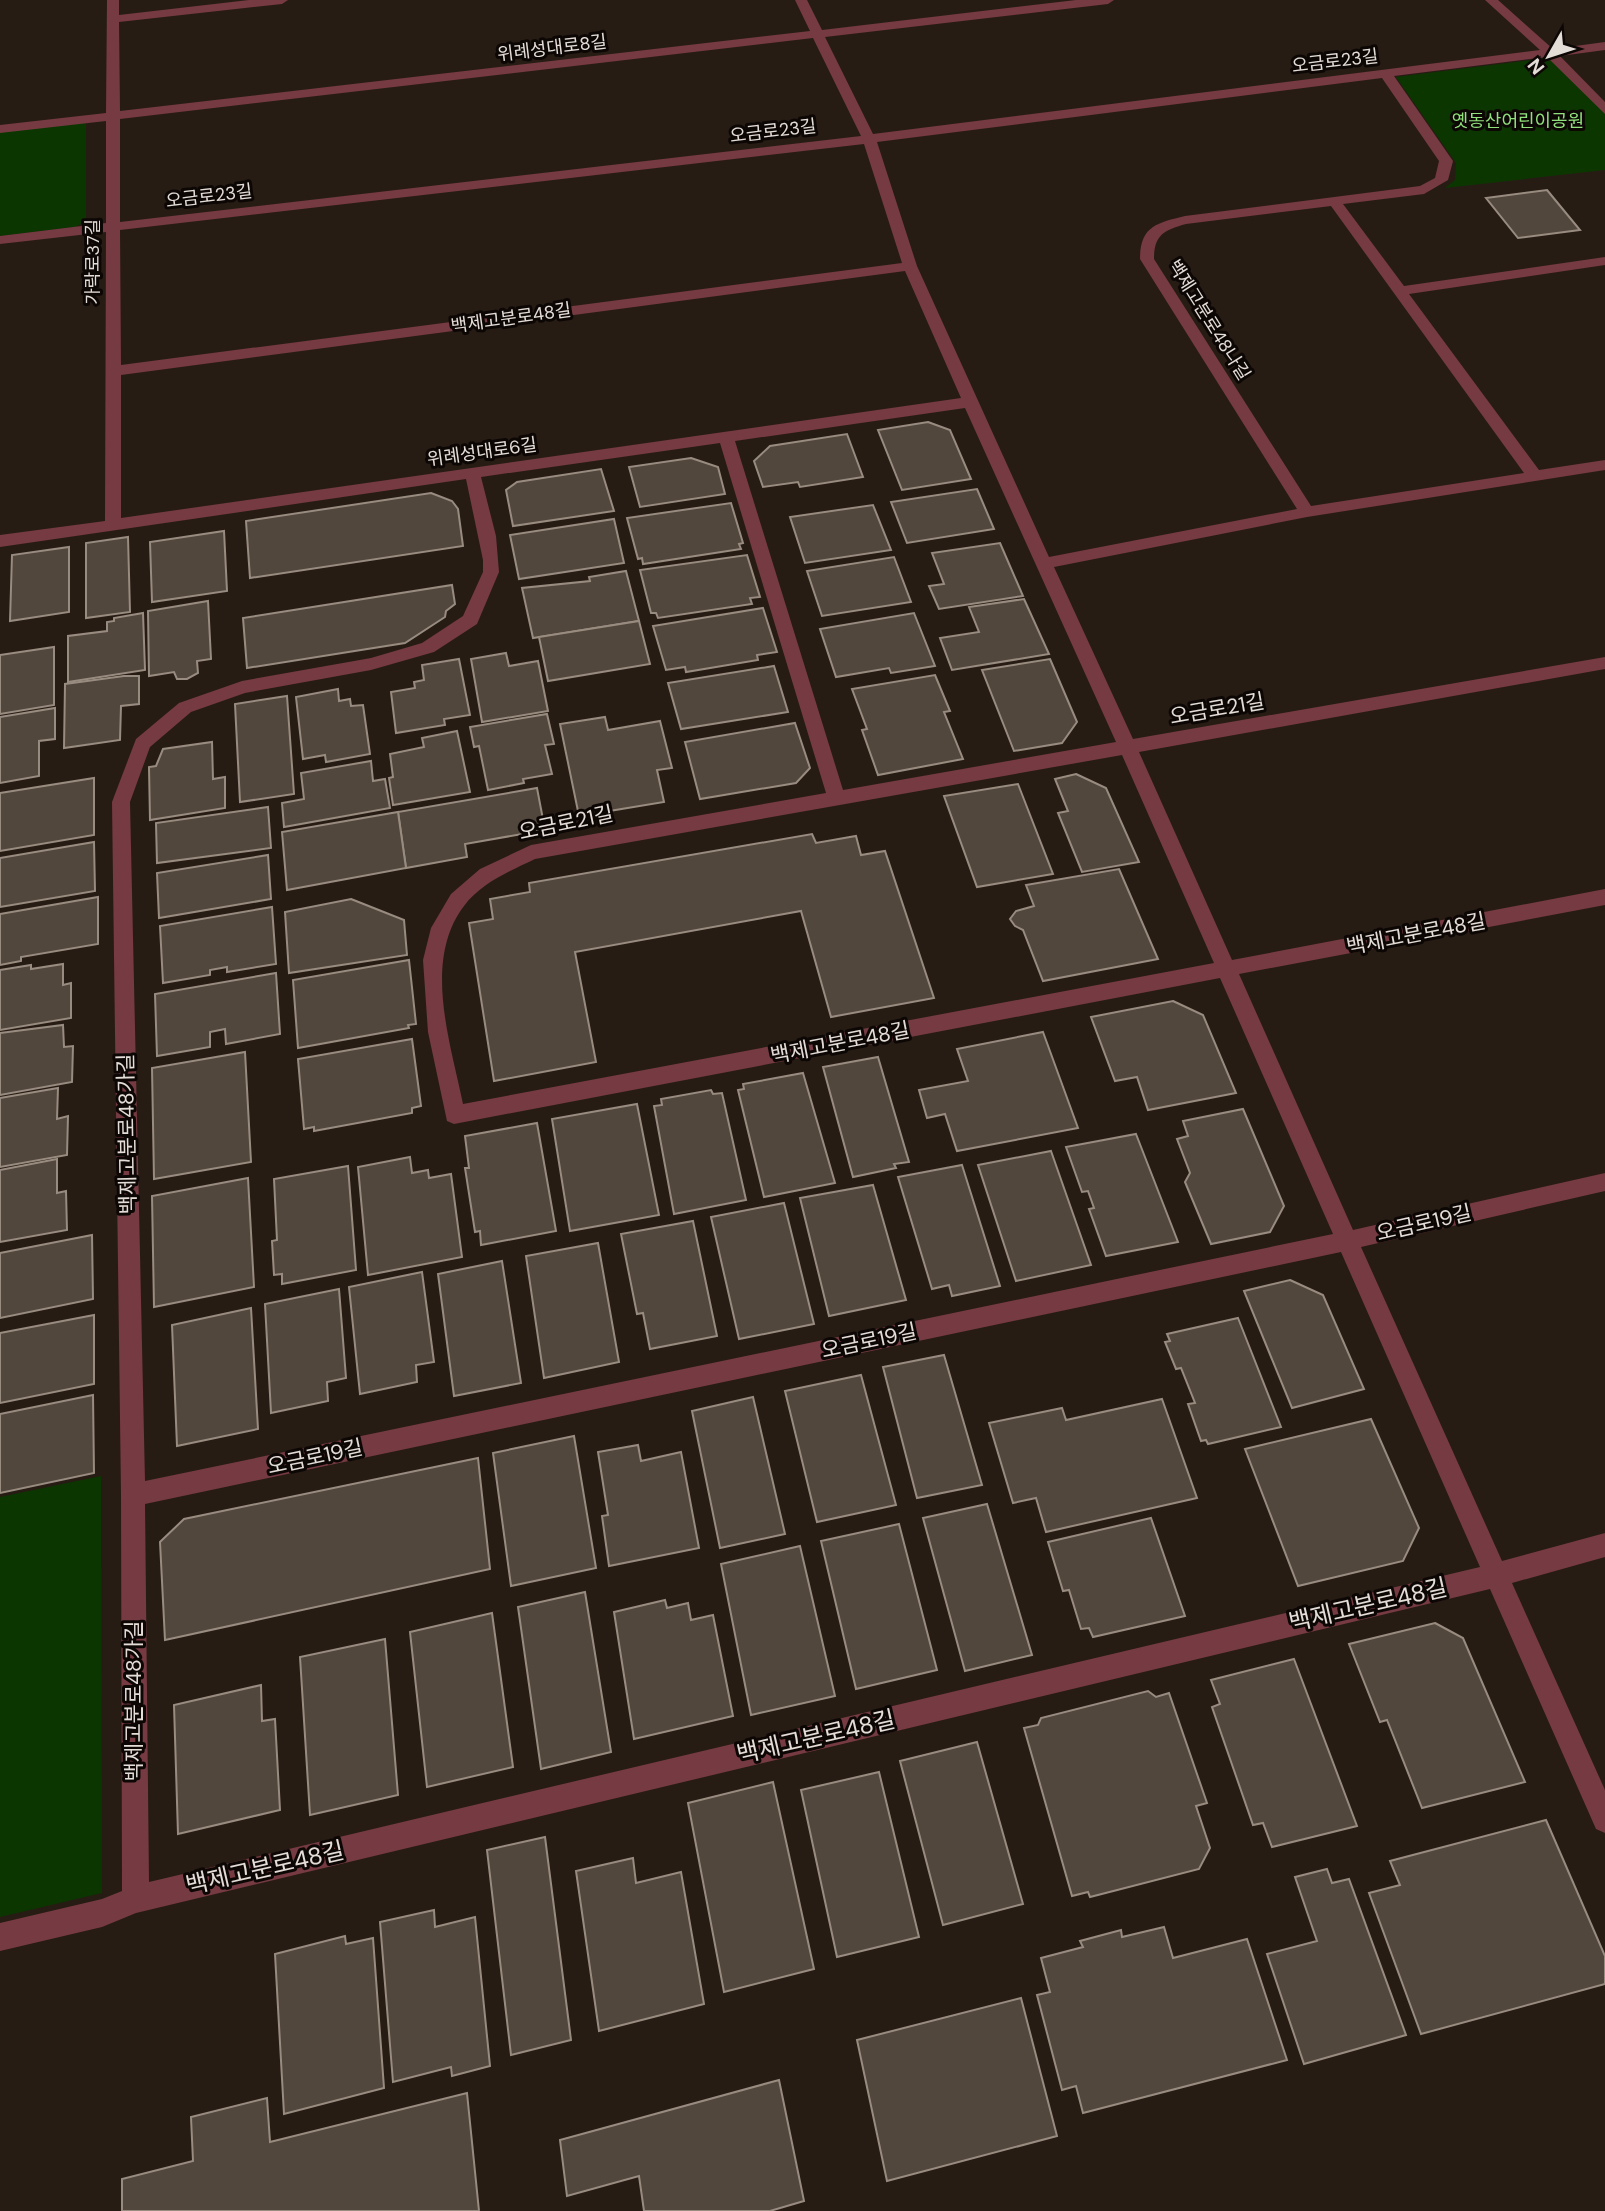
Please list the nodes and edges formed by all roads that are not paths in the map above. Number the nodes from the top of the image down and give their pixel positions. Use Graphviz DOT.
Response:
graph roads {
  1 [pos="113,0"];
  2 [pos="282,0"];
  3 [pos="801,0"];
  4 [pos="1108,0"];
  5 [pos="1491,0"];
  6 [pos="113,19"];
  7 [pos="818,34"];
  8 [pos="1605,46"];
  9 [pos="1549,52"];
  10 [pos="1386,74"];
  11 [pos="1605,110"];
  12 [pos="113,117"];
  13 [pos="0,129"];
  14 [pos="869,139"];
  15 [pos="1334,201"];
  16 [pos="113,226"];
  17 [pos="0,240"];
  18 [pos="1605,261"];
  19 [pos="910,266"];
  20 [pos="1399,291"];
  21 [pos="113,371"];
  22 [pos="970,402"];
  23 [pos="726,438"];
  24 [pos="1605,465"];
  25 [pos="472,473"];
  26 [pos="1535,476"];
  27 [pos="1307,512"];
  28 [pos="113,524"];
  29 [pos="0,541"];
  30 [pos="1043,564"];
  31 [pos="1605,663"];
  32 [pos="1128,748"];
  33 [pos="836,797"];
  34 [pos="1605,897"];
  35 [pos="1226,971"];
  36 [pos="454,1115"];
  37 [pos="1605,1182"];
  38 [pos="1346,1241"];
  39 [pos="133,1495"];
  40 [pos="1605,1545"];
  41 [pos="1497,1575"];
  42 [pos="1605,1820"];
  43 [pos="136,1899"];
  44 [pos="0,1937"];
  1 -- 6 [label="street, 가락로37길"];
  2 -- 6 [label="street"];
  3 -- 7 [label="street"];
  4 -- 7 [label="street, 위례성대로8길"];
  5 -- 9 [label="street"];
  6 -- 12 [label="street, 가락로37길"];
  7 -- 12 [label="street, 위례성대로8길"];
  7 -- 14 [label="street"];
  8 -- 9 [label="street, 오금로23길"];
  9 -- 10 [label="street, 오금로23길"];
  9 -- 11 [label="street"];
  10 -- 14 [label="street, 오금로23길"];
  10 -- 15 [label="street, 백제고분로48나길"];
  12 -- 13 [label="street, 위례성대로8길"];
  12 -- 16 [label="street, 가락로37길"];
  14 -- 16 [label="street, 오금로23길"];
  14 -- 19 [label="street"];
  15 -- 20 [label="street"];
  15 -- 27 [label="street, 백제고분로48나길"];
  16 -- 17 [label="street, 오금로23길"];
  16 -- 21 [label="street, 가락로37길"];
  18 -- 20 [label="street"];
  19 -- 21 [label="street, 백제고분로48길"];
  19 -- 22 [label="street"];
  20 -- 26 [label="street"];
  21 -- 28 [label="street, 가락로37길"];
  22 -- 23 [label="street, 위례성대로6길"];
  22 -- 30 [label="street"];
  23 -- 25 [label="street, 위례성대로6길"];
  23 -- 33 [label="street"];
  24 -- 26 [label="street"];
  25 -- 28 [label="street, 위례성대로6길"];
  25 -- 39 [label="street, 백제고분로48가길"];
  26 -- 27 [label="street"];
  27 -- 30 [label="street"];
  28 -- 29 [label="street, 위례성대로6길"];
  30 -- 32 [label="street"];
  31 -- 32 [label="street, 오금로21길"];
  32 -- 33 [label="street, 오금로21길"];
  32 -- 35 [label="street"];
  33 -- 36 [label="street, 오금로21길"];
  34 -- 35 [label="street, 백제고분로48길"];
  35 -- 36 [label="street, 백제고분로48길"];
  35 -- 38 [label="street"];
  37 -- 38 [label="street, 오금로19길"];
  38 -- 39 [label="street, 오금로19길"];
  38 -- 41 [label="street"];
  39 -- 43 [label="street, 백제고분로48가길"];
  40 -- 41 [label="street, 백제고분로48길"];
  41 -- 42 [label="street"];
  41 -- 43 [label="street, 백제고분로48길"];
  43 -- 44 [label="street"];
}
